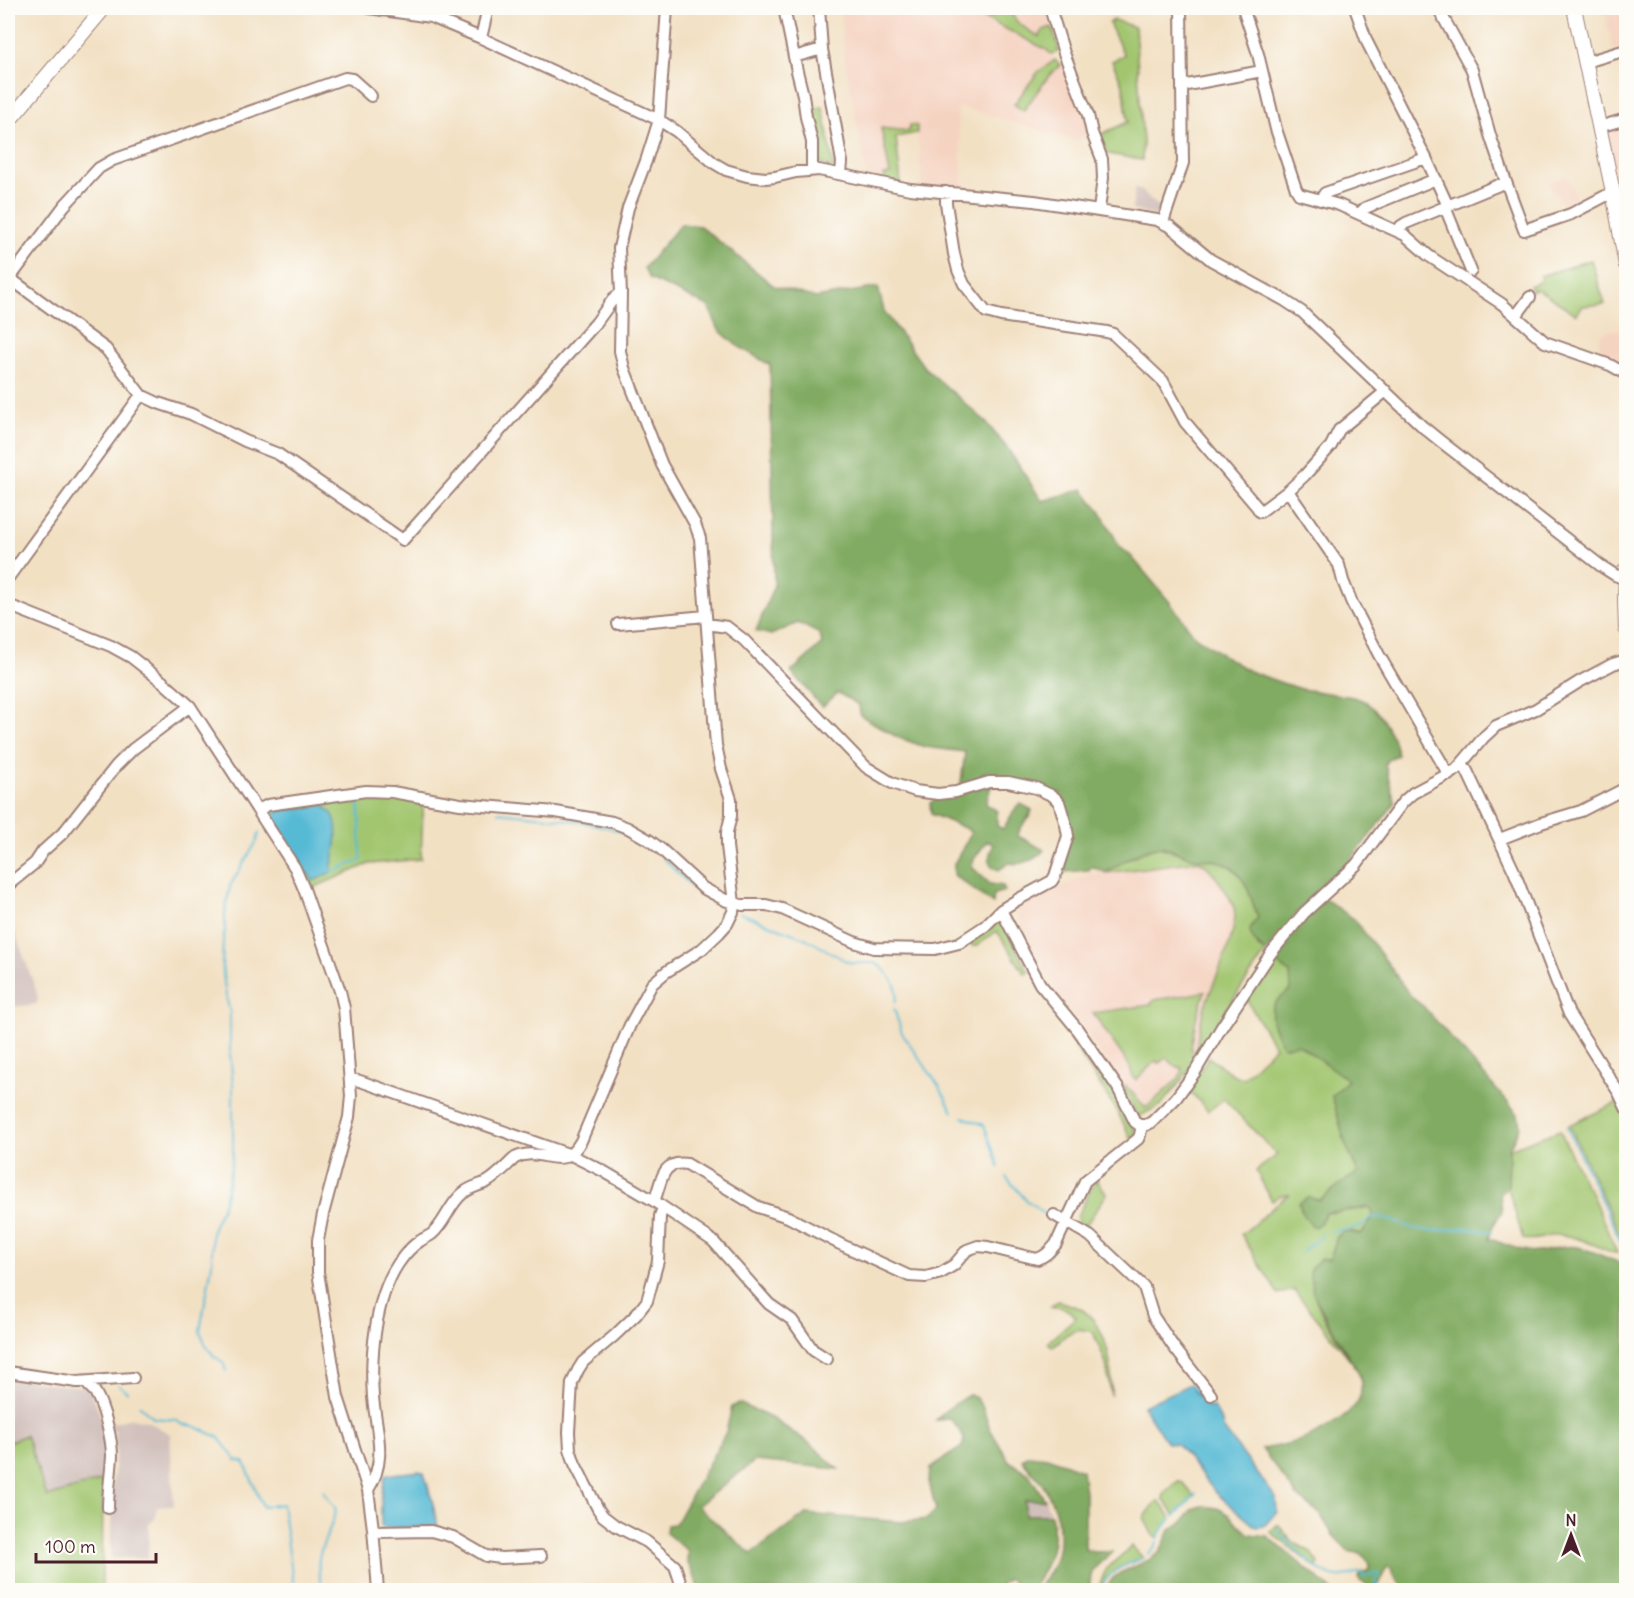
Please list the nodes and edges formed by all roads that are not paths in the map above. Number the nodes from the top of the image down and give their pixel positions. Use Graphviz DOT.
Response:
graph roads {
  1 [pos="104,8"];
  2 [pos="369,8"];
  3 [pos="488,8"];
  4 [pos="667,8"];
  5 [pos="784,8"];
  6 [pos="819,8"];
  7 [pos="1050,8"];
  8 [pos="1181,8"];
  9 [pos="1243,8"];
  10 [pos="1355,8"];
  11 [pos="1438,8"];
  12 [pos="1574,8"];
  13 [pos="481,38"];
  14 [pos="822,49"];
  15 [pos="1626,50"];
  16 [pos="794,57"];
  17 [pos="1586,62"];
  18 [pos="1262,71"];
  19 [pos="1182,87"];
  20 [pos="371,96"];
  21 [pos="1626,119"];
  22 [pos="659,120"];
  23 [pos="8,122"];
  24 [pos="1599,127"];
  25 [pos="1426,158"];
  26 [pos="812,169"];
  27 [pos="841,174"];
  28 [pos="1436,179"];
  29 [pos="1506,182"];
  30 [pos="946,192"];
  31 [pos="1613,192"];
  32 [pos="1320,200"];
  33 [pos="1447,207"];
  34 [pos="1099,210"];
  35 [pos="1359,214"];
  36 [pos="1163,222"];
  37 [pos="1398,231"];
  38 [pos="1626,265"];
  39 [pos="1471,271"];
  40 [pos="9,278"];
  41 [pos="621,293"];
  42 [pos="1530,297"];
  43 [pos="1516,316"];
  44 [pos="1626,374"];
  45 [pos="1386,391"];
  46 [pos="141,395"];
  47 [pos="1288,491"];
  48 [pos="8,578"];
  49 [pos="1626,580"];
  50 [pos="8,605"];
  51 [pos="706,620"];
  52 [pos="618,624"];
  53 [pos="1626,629"];
  54 [pos="1626,660"];
  55 [pos="190,706"];
  56 [pos="1462,764"];
  57 [pos="1449,775"];
  58 [pos="1626,788"];
  59 [pos="258,810"];
  60 [pos="1500,839"];
  61 [pos="8,885"];
  62 [pos="734,903"];
  63 [pos="1001,910"];
  64 [pos="351,1079"];
  65 [pos="1626,1108"];
  66 [pos="1142,1125"];
  67 [pos="571,1155"];
  68 [pos="658,1204"];
  69 [pos="1054,1215"];
  70 [pos="1065,1222"];
  71 [pos="827,1359"];
  72 [pos="8,1372"];
  73 [pos="133,1378"];
  74 [pos="85,1382"];
  75 [pos="1211,1395"];
  76 [pos="368,1490"];
  77 [pos="108,1508"];
  78 [pos="374,1532"];
  79 [pos="541,1556"];
  80 [pos="378,1590"];
  81 [pos="679,1590"];
  1 -- 23 [label="main road"];
  2 -- 13 [label="street"];
  3 -- 13 [label="street"];
  4 -- 22 [label="street"];
  5 -- 16 [label="street"];
  6 -- 14 [label="street"];
  7 -- 34 [label="street"];
  8 -- 19 [label="street"];
  9 -- 18 [label="street"];
  10 -- 25 [label="street"];
  11 -- 29 [label="street"];
  12 -- 17 [label="main road"];
  13 -- 22 [label="street"];
  14 -- 16 [label="street"];
  14 -- 27 [label="street"];
  15 -- 17 [label="street"];
  16 -- 26 [label="street"];
  17 -- 24 [label="main road"];
  18 -- 19 [label="street"];
  18 -- 32 [label="street"];
  19 -- 36 [label="street"];
  20 -- 40 [label="street"];
  21 -- 24 [label="street"];
  22 -- 26 [label="street"];
  22 -- 41 [label="street"];
  24 -- 31 [label="main road"];
  25 -- 28 [label="street"];
  25 -- 32 [label="street"];
  26 -- 27 [label="street"];
  27 -- 30 [label="street"];
  28 -- 33 [label="street"];
  28 -- 35 [label="street"];
  29 -- 31 [label="street"];
  29 -- 33 [label="street"];
  30 -- 34 [label="street"];
  30 -- 47 [label="street"];
  31 -- 38 [label="main road"];
  32 -- 35 [label="street"];
  33 -- 37 [label="street"];
  33 -- 39 [label="street"];
  34 -- 36 [label="street"];
  35 -- 37 [label="street"];
  36 -- 45 [label="street"];
  37 -- 43 [label="street"];
  40 -- 46 [label="street"];
  41 -- 46 [label="street"];
  41 -- 51 [label="street"];
  42 -- 43 [label="street"];
  43 -- 44 [label="street"];
  45 -- 47 [label="street"];
  45 -- 49 [label="street"];
  46 -- 48 [label="street"];
  47 -- 57 [label="street"];
  49 -- 53 [label="main road"];
  50 -- 55 [label="street"];
  51 -- 52 [label="street"];
  51 -- 62 [label="street"];
  51 -- 63 [label="street"];
  54 -- 56 [label="street"];
  55 -- 59 [label="street"];
  55 -- 61 [label="street"];
  56 -- 57 [label="street"];
  56 -- 60 [label="street"];
  57 -- 66 [label="street"];
  58 -- 60 [label="street"];
  59 -- 62 [label="street"];
  59 -- 64 [label="street"];
  60 -- 65 [label="street"];
  62 -- 63 [label="street"];
  62 -- 67 [label="street"];
  63 -- 66 [label="street"];
  64 -- 67 [label="street"];
  64 -- 76 [label="street"];
  66 -- 70 [label="street"];
  67 -- 68 [label="street"];
  67 -- 76 [label="street"];
  68 -- 70 [label="street"];
  68 -- 71 [label="street"];
  68 -- 81 [label="street"];
  69 -- 70 [label="street"];
  70 -- 75 [label="street"];
  72 -- 74 [label="street"];
  73 -- 74 [label="street"];
  74 -- 77 [label="street"];
  76 -- 78 [label="street"];
  78 -- 79 [label="street"];
  78 -- 80 [label="street"];
}
